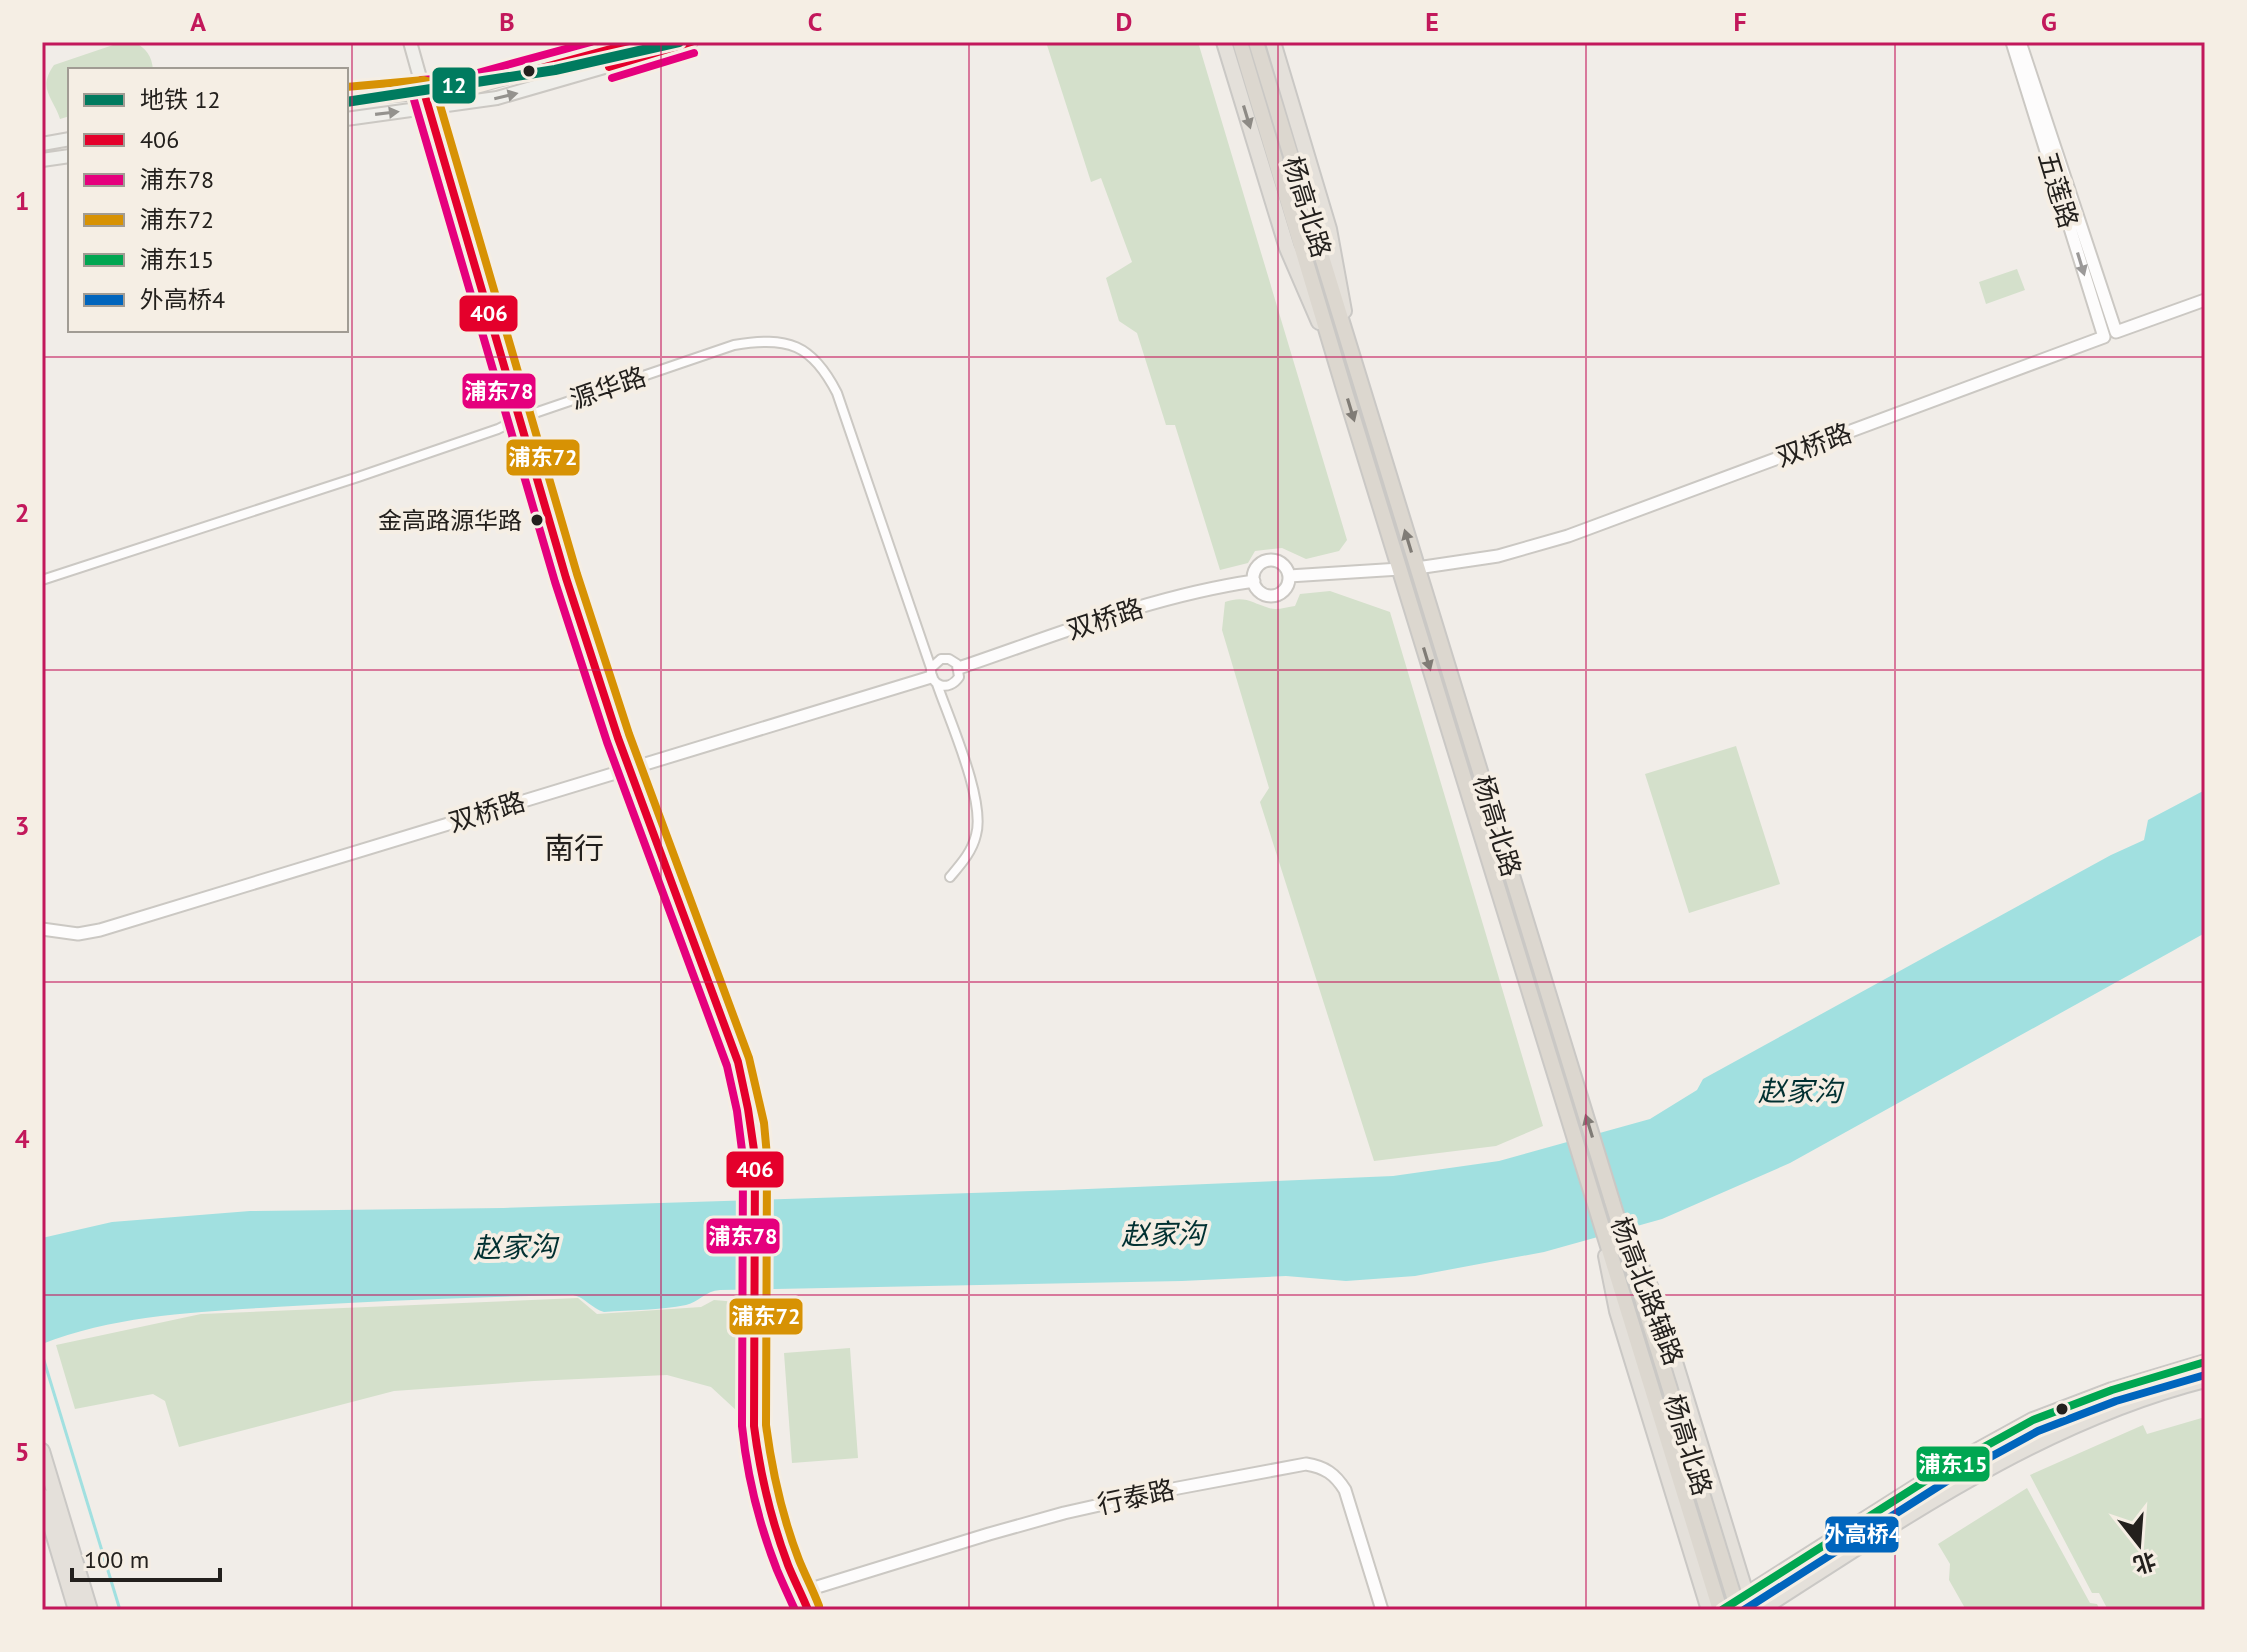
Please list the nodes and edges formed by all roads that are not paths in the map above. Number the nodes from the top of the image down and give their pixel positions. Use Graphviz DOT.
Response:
graph roads {
  1 [pos="410,42"];
  2 [pos="636,42"];
  3 [pos="691,42"];
  4 [pos="1224,42"];
  5 [pos="1240,42"];
  6 [pos="1256,42"];
  7 [pos="1273,42"];
  8 [pos="2012,42"];
  9 [pos="2020,42"];
  10 [pos="424,92"];
  11 [pos="348,99"];
  12 [pos="429,108"];
  13 [pos="348,119"];
  14 [pos="68,139"];
  15 [pos="42,144"];
  16 [pos="68,156"];
  17 [pos="42,160"];
  18 [pos="2205,300"];
  19 [pos="2110,334"];
  20 [pos="1352,355"];
  21 [pos="1336,361"];
  22 [pos="520,418"];
  23 [pos="1417,568"];
  24 [pos="1400,569"];
  25 [pos="1289,576"];
  26 [pos="42,580"];
  27 [pos="1254,581"];
  28 [pos="959,668"];
  29 [pos="933,676"];
  30 [pos="631,768"];
  31 [pos="950,877"];
  32 [pos="42,929"];
  33 [pos="1612,1201"];
  34 [pos="1595,1205"];
  35 [pos="2205,1362"];
  36 [pos="2205,1380"];
  37 [pos="42,1451"];
  38 [pos="42,1496"];
  39 [pos="801,1592"];
  40 [pos="1746,1594"];
  41 [pos="76,1610"];
  42 [pos="90,1610"];
  43 [pos="808,1610"];
  44 [pos="1382,1610"];
  45 [pos="1709,1610"];
  46 [pos="1721,1610"];
  47 [pos="1738,1610"];
  48 [pos="1751,1610"];
  49 [pos="1760,1610"];
  1 -- 10 [label="main road"];
  2 -- 10 [label="main road"];
  12 -- 3 [label="main road, one-way"];
  4 -- 21 [label="main road, one-way"];
  5 -- 21 [label="highway, 杨高北路"];
  6 -- 20 [label="highway, 杨高北路"];
  7 -- 20 [label="main road"];
  8 -- 19 [label="street, 五莲路, one-way"];
  9 -- 19 [label="street, 五莲路"];
  10 -- 11 [label="main road"];
  10 -- 12 [label="street"];
  13 -- 12 [label="main road, one-way"];
  12 -- 22 [label="main road"];
  14 -- 15 [label="main road"];
  16 -- 17 [label="main road"];
  18 -- 19 [label="street, 双桥路"];
  19 -- 23 [label="street, 双桥路"];
  23 -- 20 [label="highway, 杨高北路, one-way"];
  21 -- 24 [label="highway, 杨高北路, one-way"];
  22 -- 26 [label="street, 源华路"];
  22 -- 29 [label="street, 源华路"];
  22 -- 30 [label="main road"];
  33 -- 23 [label="highway, 杨高北路, one-way"];
  24 -- 25 [label="street, 双桥路"];
  24 -- 34 [label="highway, 杨高北路, one-way"];
  25 -- 27 [label="street, 双桥路"];
  25 -- 27 [label="street, 双桥路"];
  27 -- 28 [label="street, 双桥路"];
  28 -- 29 [label="street"];
  28 -- 29 [label="street"];
  29 -- 30 [label="street, 双桥路"];
  29 -- 31 [label="street, 源华路"];
  30 -- 32 [label="street, 双桥路"];
  30 -- 39 [label="main road"];
  33 -- 40 [label="main road, 杨高北路辅路, bridge"];
  33 -- 47 [label="highway, 杨高北路, bridge"];
  34 -- 45 [label="main road, 杨高北路辅路"];
  34 -- 46 [label="highway, 杨高北路"];
  35 -- 40 [label="main road"];
  36 -- 49 [label="main road"];
  37 -- 42 [label="main road"];
  38 -- 41 [label="main road"];
  39 -- 43 [label="main road"];
  39 -- 44 [label="street, 行泰路"];
  40 -- 46 [label="main road"];
  40 -- 48 [label="main road, 杨高北路辅路"];
}
